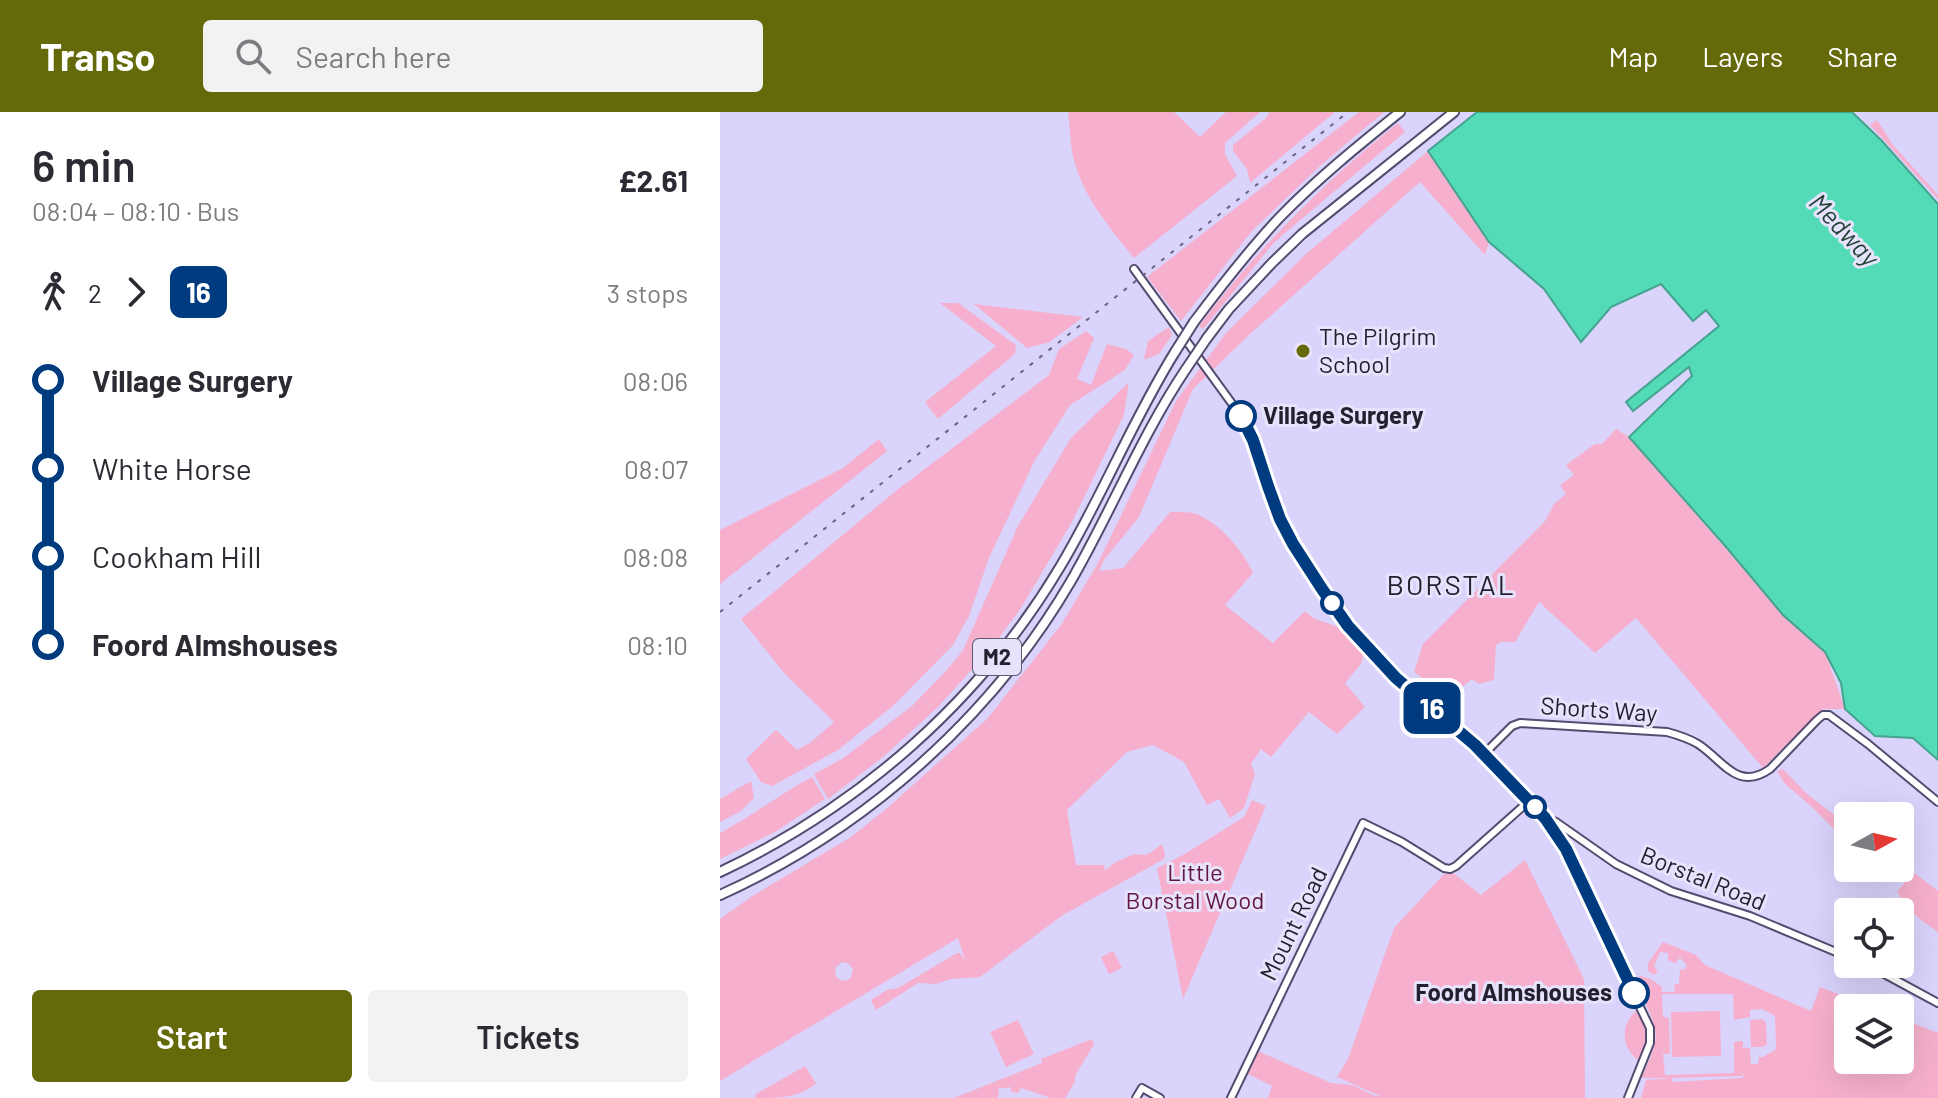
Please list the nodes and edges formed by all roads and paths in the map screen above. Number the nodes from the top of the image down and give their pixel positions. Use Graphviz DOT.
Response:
graph roads {
  1 [pos="1400,112"];
  2 [pos="1454,112"];
  3 [pos="1134,269"];
  4 [pos="1484,754"];
  5 [pos="1529,801"];
  6 [pos="1938,802"];
  7 [pos="1545,818"];
  8 [pos="720,872"];
  9 [pos="720,895"];
  10 [pos="1834,951"];
  11 [pos="1892,978"];
  12 [pos="1938,1003"];
  13 [pos="1136,1098"];
  14 [pos="1160,1098"];
  15 [pos="1231,1098"];
  16 [pos="1628,1098"];
  1 -- 8 [label="highway, M2, bridge"];
  2 -- 9 [label="highway, M2, bridge"];
  3 -- 4 [label="street, Borstal Road"];
  4 -- 5 [label="street, Borstal Road"];
  4 -- 6 [label="street, Shorts Way"];
  5 -- 7 [label="street, Borstal Road"];
  5 -- 15 [label="street, Mount Road"];
  7 -- 10 [label="street, Borstal Road"];
  7 -- 16 [label="street"];
  11 -- 12 [label="street"];
  13 -- 14 [label="street"];
}
